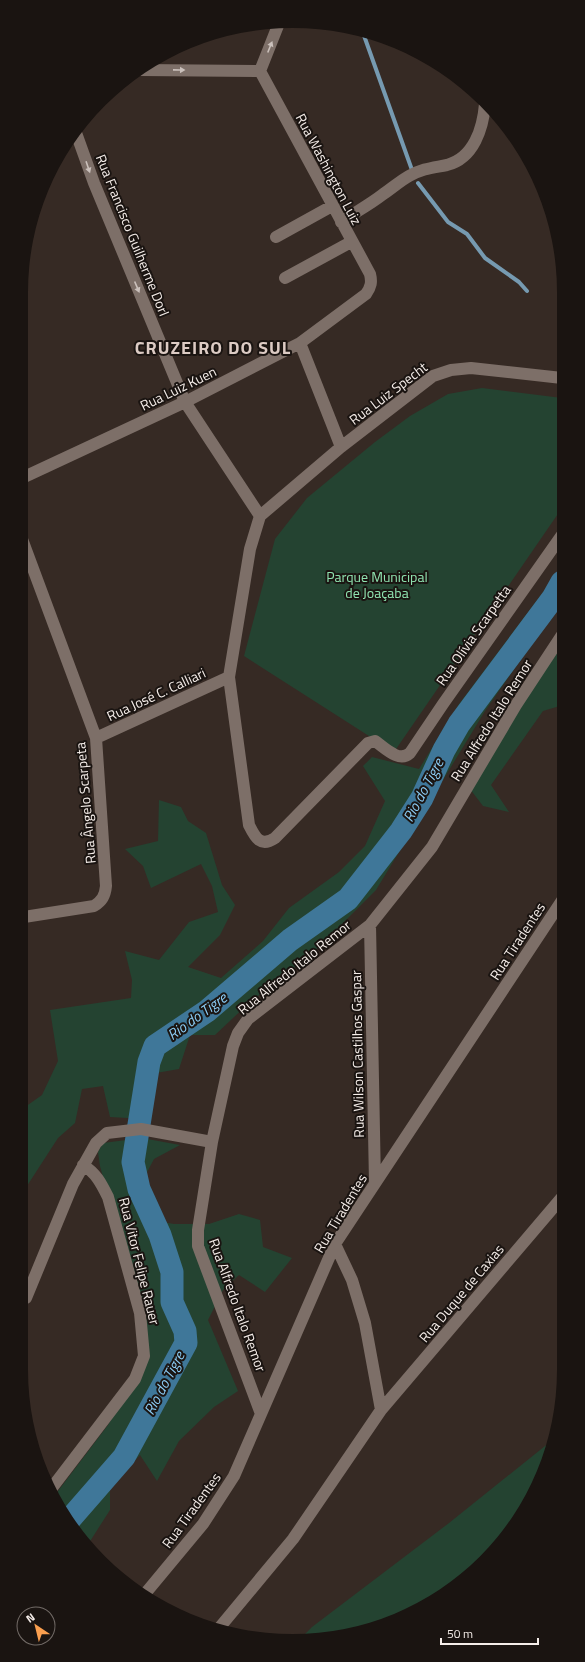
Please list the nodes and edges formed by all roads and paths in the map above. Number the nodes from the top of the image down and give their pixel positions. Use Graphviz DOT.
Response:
graph roads {
  1 [pos="277,29"];
  2 [pos="150,70"];
  3 [pos="260,72"];
  4 [pos="485,110"];
  5 [pos="79,138"];
  6 [pos="332,206"];
  7 [pos="341,222"];
  8 [pos="276,237"];
  9 [pos="351,242"];
  10 [pos="285,278"];
  11 [pos="372,280"];
  12 [pos="300,343"];
  13 [pos="557,377"];
  14 [pos="185,402"];
  15 [pos="341,447"];
  16 [pos="28,475"];
  17 [pos="260,516"];
  18 [pos="557,542"];
  19 [pos="28,555"];
  20 [pos="557,643"];
  21 [pos="228,677"];
  22 [pos="96,738"];
  23 [pos="557,907"];
  24 [pos="28,916"];
  25 [pos="370,926"];
  26 [pos="212,1142"];
  27 [pos="83,1165"];
  28 [pos="375,1183"];
  29 [pos="557,1203"];
  30 [pos="335,1244"];
  31 [pos="28,1293"];
  32 [pos="381,1410"];
  33 [pos="261,1414"];
  34 [pos="54,1484"];
  35 [pos="148,1590"];
  36 [pos="222,1624"];
  3 -- 1 [label="street, one-way"];
  2 -- 3 [label="street, one-way"];
  3 -- 6 [label="street, Rua Washington Luiz"];
  4 -- 7 [label="street"];
  5 -- 14 [label="street, Rua Francisco Guilherme Dorl, one-way"];
  6 -- 7 [label="street, Rua Washington Luiz"];
  6 -- 8 [label="street"];
  7 -- 9 [label="street, Rua Washington Luiz"];
  9 -- 10 [label="street"];
  9 -- 11 [label="street, Rua Washington Luiz"];
  11 -- 12 [label="street, Rua Luiz Kuen"];
  12 -- 14 [label="street, Rua Luiz Kuen"];
  12 -- 15 [label="street"];
  13 -- 15 [label="street, Rua Luiz Specht"];
  14 -- 16 [label="street, Rua Luiz Kuen"];
  14 -- 17 [label="street, Rua Francisco Guilherme Dorl"];
  15 -- 17 [label="street, Rua Luiz Specht"];
  17 -- 21 [label="street"];
  18 -- 21 [label="street, Rua Olívia Scarpetta"];
  19 -- 22 [label="street, Rua Ângelo Scarpeta"];
  20 -- 25 [label="street, Rua Alfredo Italo Remor"];
  21 -- 22 [label="street, Rua José C. Calliari"];
  22 -- 24 [label="street, Rua Ângelo Scarpeta"];
  23 -- 28 [label="street, Rua Tiradentes"];
  25 -- 26 [label="street, Rua Alfredo Italo Remor"];
  25 -- 28 [label="street, Rua Wilson Castilhos Gaspar"];
  26 -- 27 [label="street"];
  26 -- 33 [label="street, Rua Alfredo Italo Remor"];
  27 -- 31 [label="street"];
  27 -- 34 [label="street, Rua Vitor Felipe Rauer"];
  28 -- 30 [label="street, Rua Tiradentes"];
  29 -- 32 [label="street, Rua Duque de Caxias"];
  30 -- 32 [label="street"];
  30 -- 33 [label="street, Rua Tiradentes"];
  32 -- 36 [label="street, Rua Duque de Caxias"];
  33 -- 35 [label="street, Rua Tiradentes"];
}
